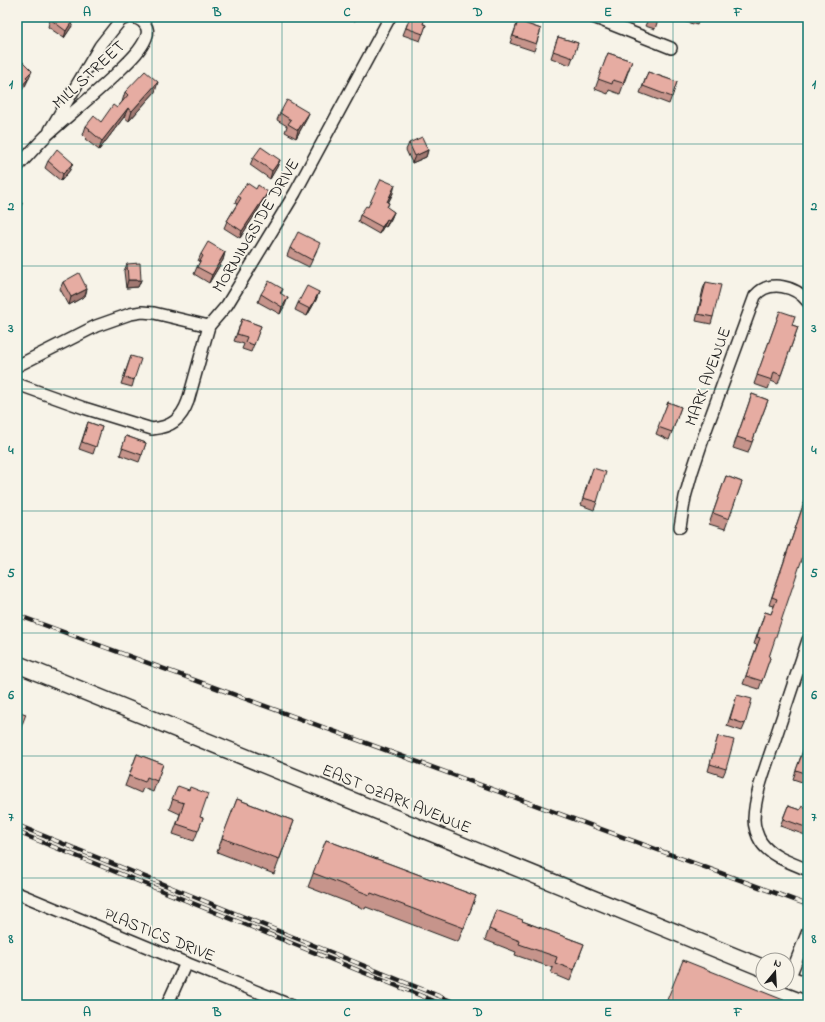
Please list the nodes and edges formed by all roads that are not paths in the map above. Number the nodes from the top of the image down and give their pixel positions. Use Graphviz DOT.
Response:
graph roads {
  1 [pos="130,17"];
  2 [pos="390,17"];
  3 [pos="592,17"];
  4 [pos="671,48"];
  5 [pos="45,137"];
  6 [pos="17,167"];
  7 [pos="808,302"];
  8 [pos="209,326"];
  9 [pos="17,366"];
  10 [pos="17,384"];
  11 [pos="680,527"];
  12 [pos="808,640"];
  13 [pos="17,664"];
  14 [pos="808,870"];
  15 [pos="17,893"];
  16 [pos="808,931"];
  17 [pos="795,962"];
  18 [pos="186,963"];
  19 [pos="755,965"];
  20 [pos="795,981"];
  21 [pos="808,986"];
  22 [pos="168,1005"];
  23 [pos="290,1005"];
  1 -- 5 [label="street, MILL STREET"];
  1 -- 5 [label="street, MILL STREET"];
  2 -- 8 [label="street, MORNINGSIDE DRIVE"];
  3 -- 4 [label="street"];
  5 -- 6 [label="street, MILL STREET"];
  7 -- 11 [label="street, MARK AVENUE"];
  8 -- 9 [label="street"];
  8 -- 10 [label="street, MORNINGSIDE DRIVE"];
  12 -- 14 [label="street"];
  13 -- 19 [label="main road, EAST OZARK AVENUE"];
  15 -- 18 [label="street, PLASTICS DRIVE"];
  16 -- 17 [label="street"];
  18 -- 22 [label="street"];
  18 -- 23 [label="street, PLASTICS DRIVE"];
  20 -- 21 [label="main road"];
}
